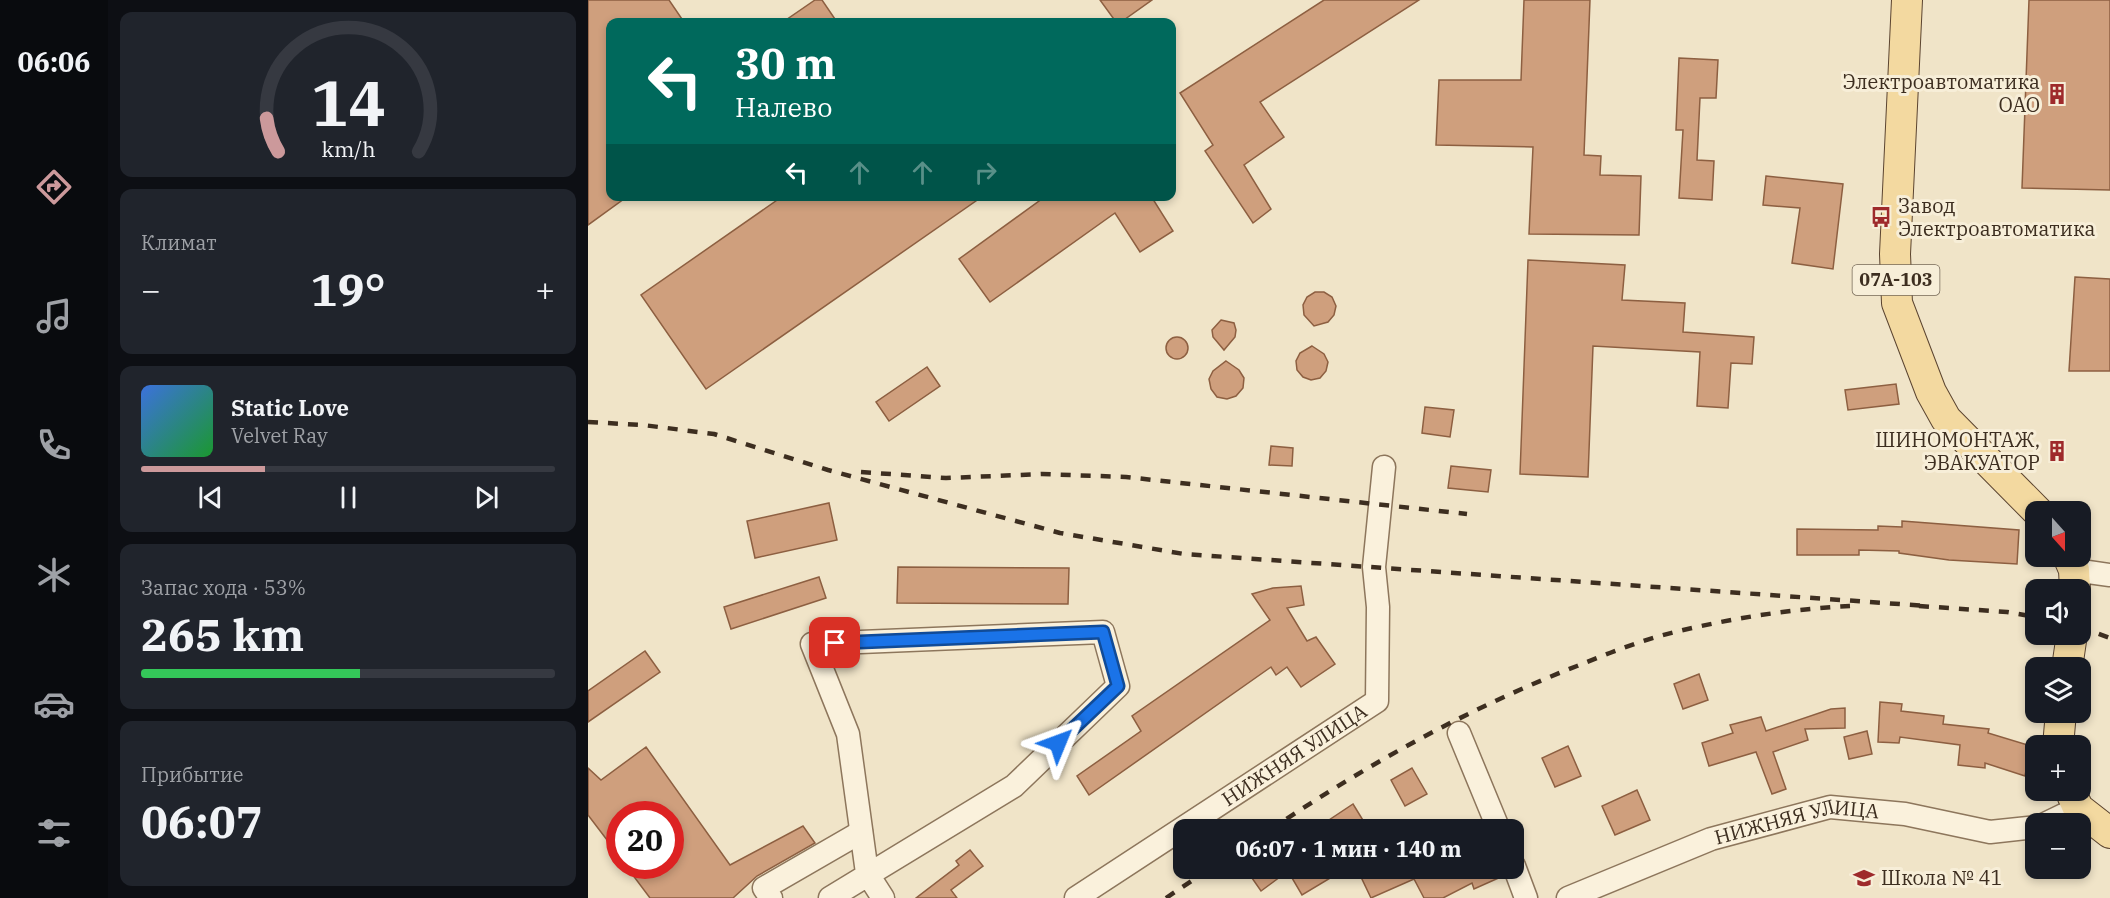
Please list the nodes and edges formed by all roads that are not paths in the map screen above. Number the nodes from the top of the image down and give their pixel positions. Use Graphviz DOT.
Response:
graph roads {
  1 [pos="1907,0"];
  2 [pos="1384,467"];
  3 [pos="2027,501"];
  4 [pos="2072,572"];
  5 [pos="2110,575"];
  6 [pos="1459,733"];
  7 [pos="2072,801"];
  8 [pos="2076,801"];
  9 [pos="2058,813"];
  10 [pos="1494,819"];
  11 [pos="2025,828"];
  12 [pos="861,832"];
  13 [pos="2110,833"];
  14 [pos="867,873"];
  15 [pos="1519,879"];
  16 [pos="771,898"];
  17 [pos="830,898"];
  18 [pos="883,898"];
  19 [pos="1076,898"];
  20 [pos="1526,898"];
  21 [pos="1568,898"];
  1 -- 3 [label="main road, 07А-103"];
  2 -- 19 [label="street, НИЖНЯЯ УЛИЦА"];
  4 -- 5 [label="street"];
  6 -- 10 [label="street"];
  7 -- 9 [label="street"];
  8 -- 13 [label="main road"];
  11 -- 21 [label="street, НИЖНЯЯ УЛИЦА"];
  12 -- 14 [label="street"];
  12 -- 14 [label="street"];
  12 -- 16 [label="street"];
  14 -- 17 [label="street"];
  14 -- 18 [label="street"];
  15 -- 20 [label="street"];
}
